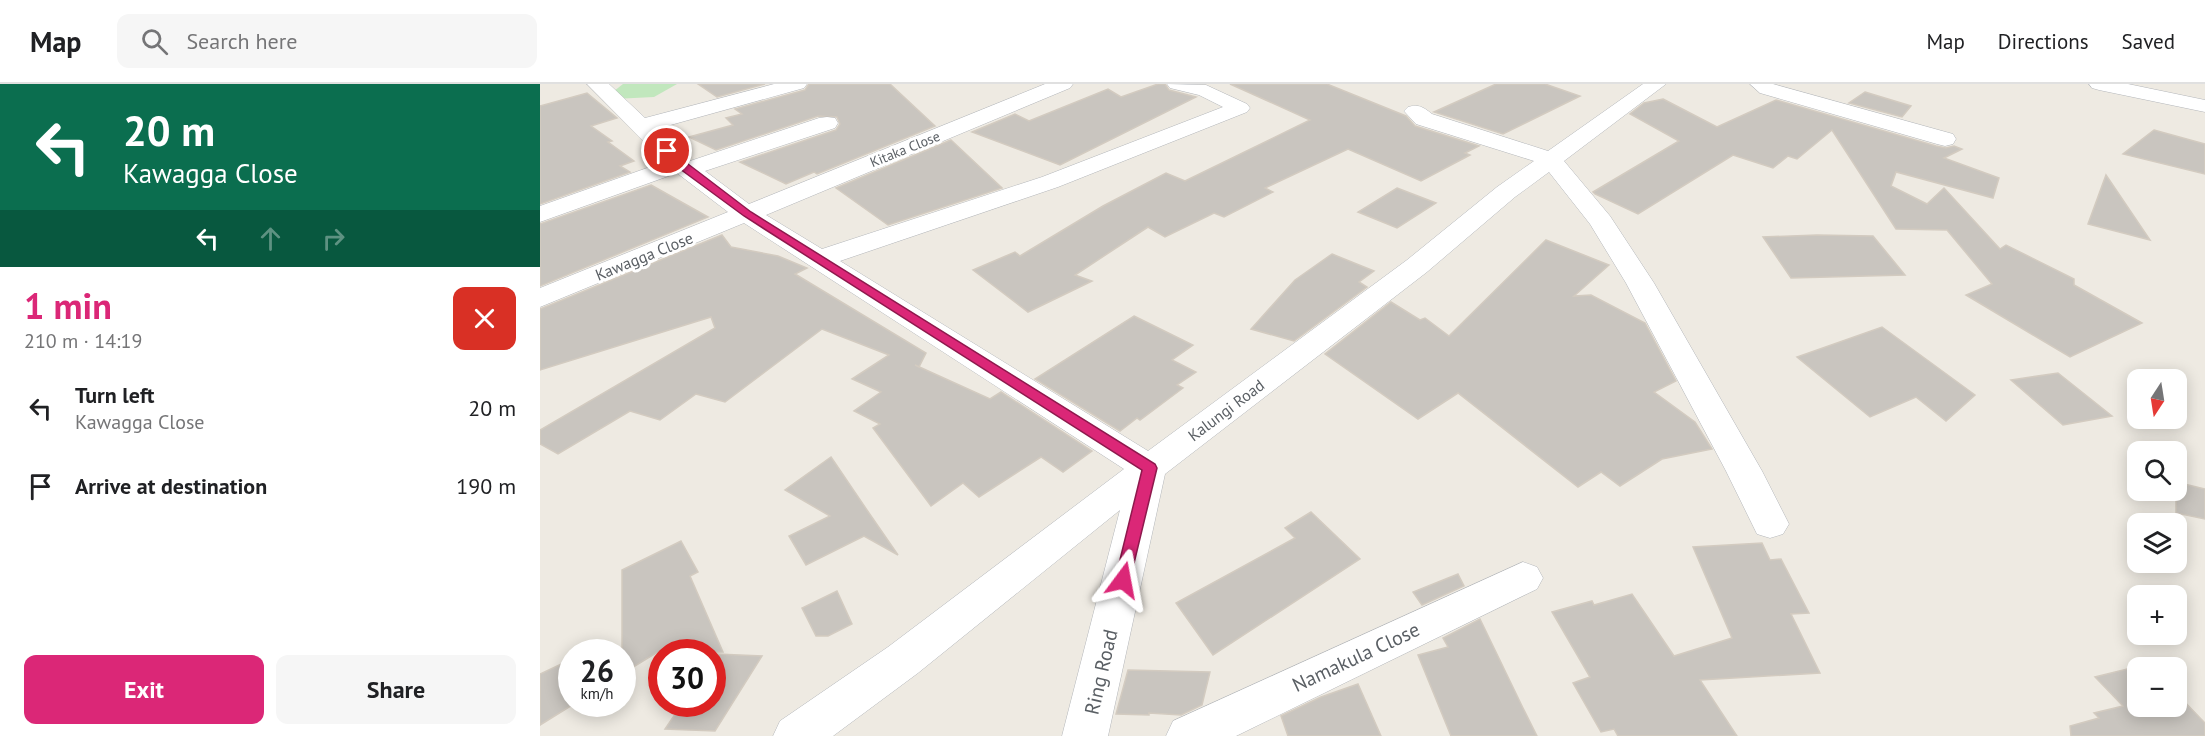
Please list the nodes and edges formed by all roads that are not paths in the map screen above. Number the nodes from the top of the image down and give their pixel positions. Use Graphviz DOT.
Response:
graph roads {
  1 [pos="597,84"];
  2 [pos="797,84"];
  3 [pos="1063,84"];
  4 [pos="1177,84"];
  5 [pos="1656,84"];
  6 [pos="1760,84"];
  7 [pos="2099,84"];
  8 [pos="2135,88"];
  9 [pos="2205,106"];
  10 [pos="1415,111"];
  11 [pos="827,123"];
  12 [pos="641,126"];
  13 [pos="1945,138"];
  14 [pos="1551,159"];
  15 [pos="684,166"];
  16 [pos="540,214"];
  17 [pos="747,214"];
  18 [pos="819,260"];
  19 [pos="540,298"];
  20 [pos="1149,468"];
  21 [pos="1770,524"];
  22 [pos="1522,578"];
  23 [pos="796,736"];
  24 [pos="1085,736"];
  25 [pos="1189,736"];
  1 -- 12 [label="street"];
  2 -- 12 [label="street"];
  3 -- 17 [label="street, Kitaka Close"];
  4 -- 18 [label="street"];
  5 -- 14 [label="street, Kalungi Road"];
  6 -- 13 [label="street"];
  7 -- 8 [label="street"];
  8 -- 9 [label="street"];
  10 -- 14 [label="street"];
  11 -- 15 [label="street"];
  12 -- 15 [label="street"];
  14 -- 20 [label="street, Kalungi Road"];
  14 -- 21 [label="street"];
  15 -- 16 [label="street"];
  15 -- 17 [label="street"];
  17 -- 18 [label="street"];
  17 -- 19 [label="street, Kawagga Close"];
  18 -- 20 [label="street"];
  20 -- 23 [label="street, Kalungi Road"];
  20 -- 24 [label="street, Ring Road"];
  22 -- 25 [label="street, Namakula Close"];
}
